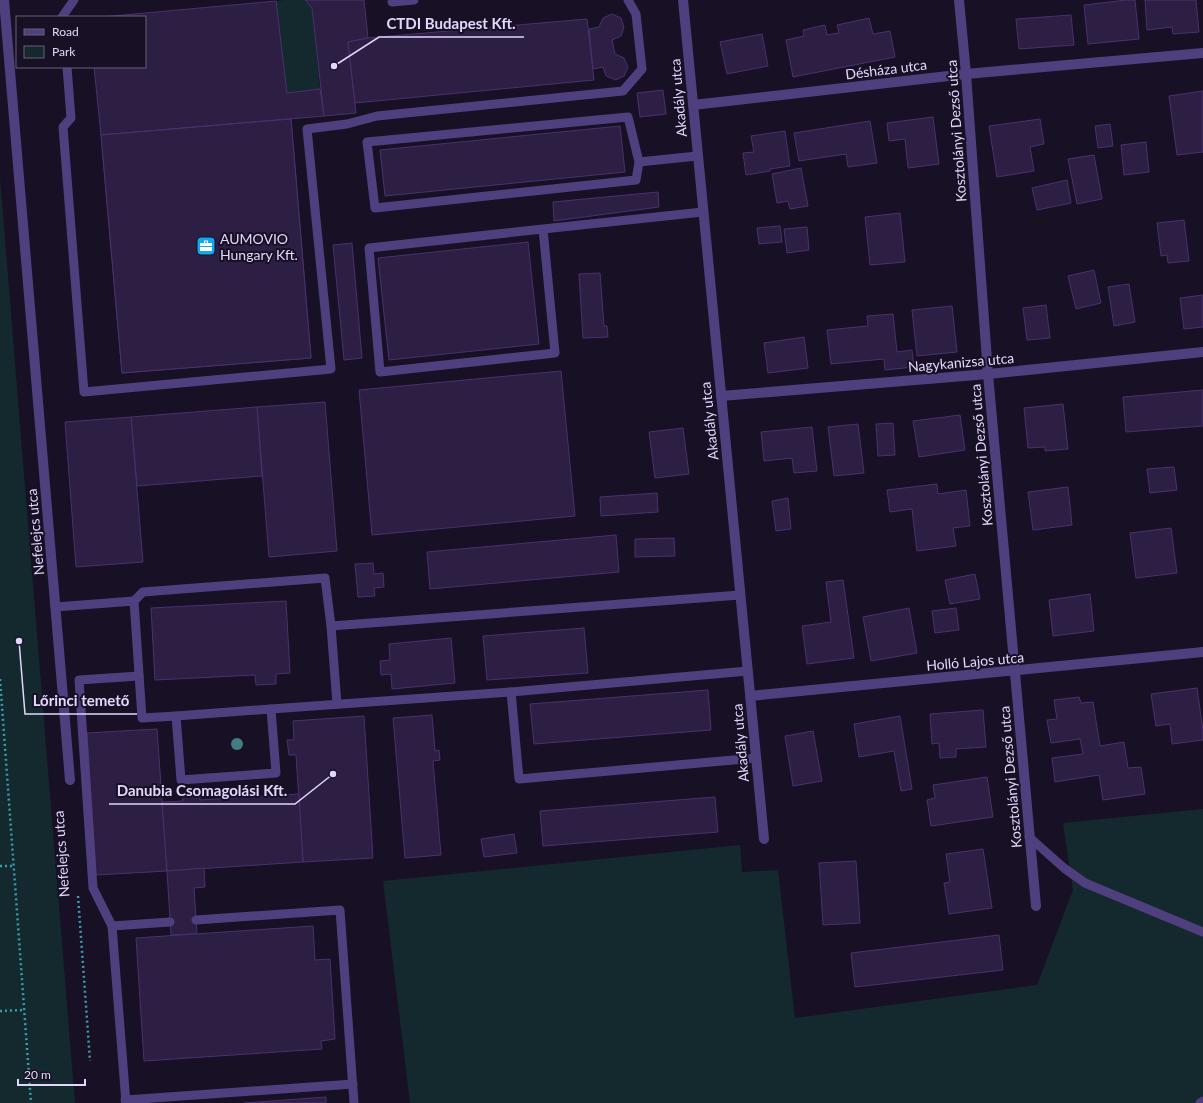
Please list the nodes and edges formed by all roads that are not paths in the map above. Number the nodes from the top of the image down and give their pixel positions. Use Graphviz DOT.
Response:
graph roads {
  1 [pos="4,0"];
  2 [pos="74,0"];
  3 [pos="414,0"];
  4 [pos="628,0"];
  5 [pos="683,0"];
  6 [pos="959,0"];
  7 [pos="392,2"];
  8 [pos="63,16"];
  9 [pos="1203,53"];
  10 [pos="66,68"];
  11 [pos="966,74"];
  12 [pos="693,105"];
  13 [pos="697,156"];
  14 [pos="639,162"];
  15 [pos="703,212"];
  16 [pos="543,229"];
  17 [pos="1203,352"];
  18 [pos="988,374"];
  19 [pos="721,396"];
  20 [pos="740,595"];
  21 [pos="134,601"];
  22 [pos="55,607"];
  23 [pos="331,626"];
  24 [pos="1203,652"];
  25 [pos="748,671"];
  26 [pos="1015,671"];
  27 [pos="139,676"];
  28 [pos="511,692"];
  29 [pos="750,696"];
  30 [pos="337,704"];
  31 [pos="271,709"];
  32 [pos="176,716"];
  33 [pos="756,758"];
  34 [pos="70,780"];
  35 [pos="1029,837"];
  36 [pos="764,839"];
  37 [pos="1036,906"];
  38 [pos="196,920"];
  39 [pos="170,922"];
  40 [pos="112,926"];
  41 [pos="1203,932"];
  42 [pos="353,1084"];
  43 [pos="126,1101"];
  44 [pos="1203,1101"];
  45 [pos="354,1103"];
  46 [pos="1200,1103"];
  1 -- 22 [label="street, Nefelejcs utca"];
  2 -- 8 [label="lane"];
  3 -- 7 [label="lane"];
  4 -- 10 [label="lane"];
  5 -- 12 [label="street, Akadály utca"];
  6 -- 11 [label="street, Kosztolányi Dezső utca"];
  9 -- 11 [label="street, Désháza utca"];
  11 -- 12 [label="street, Désháza utca"];
  11 -- 18 [label="street, Kosztolányi Dezső utca"];
  12 -- 13 [label="street, Akadály utca"];
  13 -- 14 [label="lane"];
  13 -- 15 [label="street, Akadály utca"];
  14 -- 14 [label="lane"];
  15 -- 16 [label="lane"];
  15 -- 19 [label="street, Akadály utca"];
  16 -- 16 [label="lane"];
  17 -- 18 [label="street, Nagykanizsa utca"];
  18 -- 19 [label="street, Nagykanizsa utca"];
  18 -- 26 [label="street, Kosztolányi Dezső utca"];
  19 -- 20 [label="street, Akadály utca"];
  20 -- 23 [label="lane"];
  20 -- 25 [label="street, Akadály utca"];
  21 -- 22 [label="lane"];
  21 -- 23 [label="lane"];
  21 -- 27 [label="lane"];
  22 -- 34 [label="street, Nefelejcs utca"];
  23 -- 30 [label="lane"];
  24 -- 26 [label="street, Holló Lajos utca"];
  25 -- 28 [label="lane"];
  25 -- 29 [label="street, Akadály utca"];
  26 -- 29 [label="street, Holló Lajos utca"];
  26 -- 35 [label="street, Kosztolányi Dezső utca"];
  27 -- 32 [label="lane"];
  27 -- 40 [label="lane"];
  28 -- 30 [label="lane"];
  28 -- 33 [label="lane"];
  29 -- 33 [label="street, Akadály utca"];
  30 -- 31 [label="lane"];
  31 -- 32 [label="lane"];
  31 -- 32 [label="lane"];
  33 -- 36 [label="street, Akadály utca"];
  35 -- 37 [label="street, Kosztolányi Dezső utca"];
  35 -- 41 [label="lane"];
  38 -- 42 [label="lane"];
  39 -- 40 [label="lane"];
  40 -- 43 [label="lane"];
  42 -- 43 [label="lane"];
  42 -- 45 [label="lane"];
  44 -- 46 [label="lane"];
}
